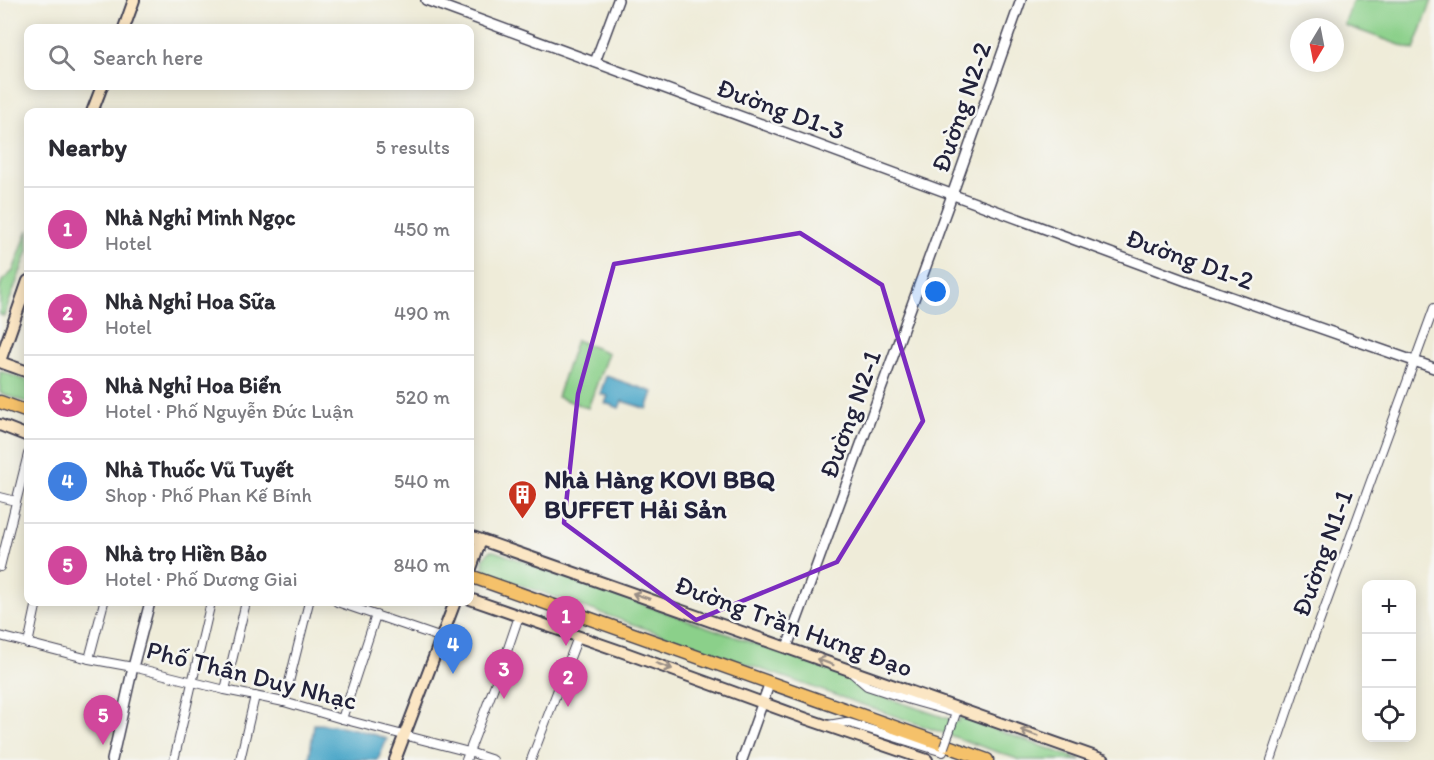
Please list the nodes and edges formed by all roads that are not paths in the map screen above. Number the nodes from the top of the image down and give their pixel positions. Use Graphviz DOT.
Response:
graph roads {
  1 [pos="134,0"];
  2 [pos="426,0"];
  3 [pos="618,0"];
  4 [pos="1021,0"];
  5 [pos="125,24"];
  6 [pos="595,62"];
  7 [pos="100,90"];
  8 [pos="94,108"];
  9 [pos="952,195"];
  10 [pos="24,293"];
  11 [pos="1434,308"];
  12 [pos="1414,361"];
  13 [pos="0,362"];
  14 [pos="1434,368"];
  15 [pos="24,371"];
  16 [pos="0,402"];
  17 [pos="24,411"];
  18 [pos="0,426"];
  19 [pos="24,435"];
  20 [pos="24,486"];
  21 [pos="0,497"];
  22 [pos="16,501"];
  23 [pos="474,537"];
  24 [pos="481,540"];
  25 [pos="474,560"];
  26 [pos="0,567"];
  27 [pos="474,577"];
  28 [pos="474,600"];
  29 [pos="36,606"];
  30 [pos="103,606"];
  31 [pos="149,606"];
  32 [pos="210,606"];
  33 [pos="245,606"];
  34 [pos="308,606"];
  35 [pos="350,606"];
  36 [pos="454,606"];
  37 [pos="376,615"];
  38 [pos="519,616"];
  39 [pos="0,636"];
  40 [pos="578,636"];
  41 [pos="442,638"];
  42 [pos="28,644"];
  43 [pos="787,647"];
  44 [pos="89,659"];
  45 [pos="133,668"];
  46 [pos="849,670"];
  47 [pos="193,682"];
  48 [pos="770,682"];
  49 [pos="225,690"];
  50 [pos="255,696"];
  51 [pos="284,702"];
  52 [pos="763,702"];
  53 [pos="342,719"];
  54 [pos="827,725"];
  55 [pos="405,735"];
  56 [pos="468,756"];
  57 [pos="112,760"];
  58 [pos="174,760"];
  59 [pos="240,760"];
  60 [pos="395,760"];
  61 [pos="494,760"];
  62 [pos="531,760"];
  63 [pos="742,760"];
  64 [pos="927,760"];
  65 [pos="987,760"];
  66 [pos="1104,760"];
  67 [pos="1271,760"];
  1 -- 5 [label="main road"];
  2 -- 6 [label="street, Đường D1-3"];
  3 -- 6 [label="street"];
  4 -- 9 [label="street, Đường N2-2"];
  6 -- 9 [label="street, Đường D1-3"];
  7 -- 8 [label="main road"];
  9 -- 12 [label="street, Đường D1-2"];
  9 -- 43 [label="street, Đường N2-1"];
  10 -- 13 [label="main road"];
  11 -- 12 [label="street, Đường N1-1"];
  12 -- 14 [label="street, Đường D1-2"];
  12 -- 67 [label="street, Đường N1-1"];
  13 -- 15 [label="main road"];
  16 -- 17 [label="highway"];
  18 -- 19 [label="main road"];
  20 -- 22 [label="street"];
  21 -- 22 [label="street"];
  22 -- 26 [label="street"];
  23 -- 24 [label="main road, Đường Trần Hưng Đạo"];
  24 -- 25 [label="main road"];
  43 -- 24 [label="main road, Đường Trần Hưng Đạo, one-way"];
  27 -- 48 [label="highway"];
  28 -- 38 [label="main road"];
  29 -- 42 [label="street"];
  30 -- 44 [label="street"];
  31 -- 45 [label="street"];
  32 -- 47 [label="street"];
  33 -- 49 [label="street"];
  34 -- 51 [label="street"];
  35 -- 37 [label="street"];
  36 -- 41 [label="main road"];
  37 -- 41 [label="street"];
  37 -- 53 [label="street"];
  38 -- 40 [label="main road"];
  38 -- 56 [label="street"];
  39 -- 42 [label="street, Phố Thân Duy Nhạc"];
  40 -- 52 [label="main road, one-way"];
  40 -- 62 [label="street"];
  41 -- 55 [label="main road"];
  42 -- 44 [label="street, Phố Thân Duy Nhạc"];
  46 -- 43 [label="main road, Đường Trần Hưng Đạo, one-way"];
  44 -- 45 [label="street, Phố Thân Duy Nhạc"];
  45 -- 47 [label="street, Phố Thân Duy Nhạc"];
  45 -- 57 [label="street"];
  46 -- 54 [label="street, bridge"];
  66 -- 46 [label="main road, Đường Trần Hưng Đạo, one-way"];
  47 -- 49 [label="street, Phố Thân Duy Nhạc"];
  47 -- 58 [label="street"];
  48 -- 52 [label="street"];
  48 -- 65 [label="highway"];
  49 -- 50 [label="street, Phố Thân Duy Nhạc"];
  50 -- 51 [label="street, Phố Thân Duy Nhạc"];
  50 -- 59 [label="street"];
  51 -- 53 [label="street, Phố Thân Duy Nhạc"];
  52 -- 54 [label="main road"];
  52 -- 63 [label="street"];
  53 -- 55 [label="street, Phố Thân Duy Nhạc"];
  54 -- 64 [label="main road"];
  55 -- 56 [label="street, Phố Thân Duy Nhạc"];
  55 -- 60 [label="main road"];
  56 -- 61 [label="street, Phố Thân Duy Nhạc"];
}
